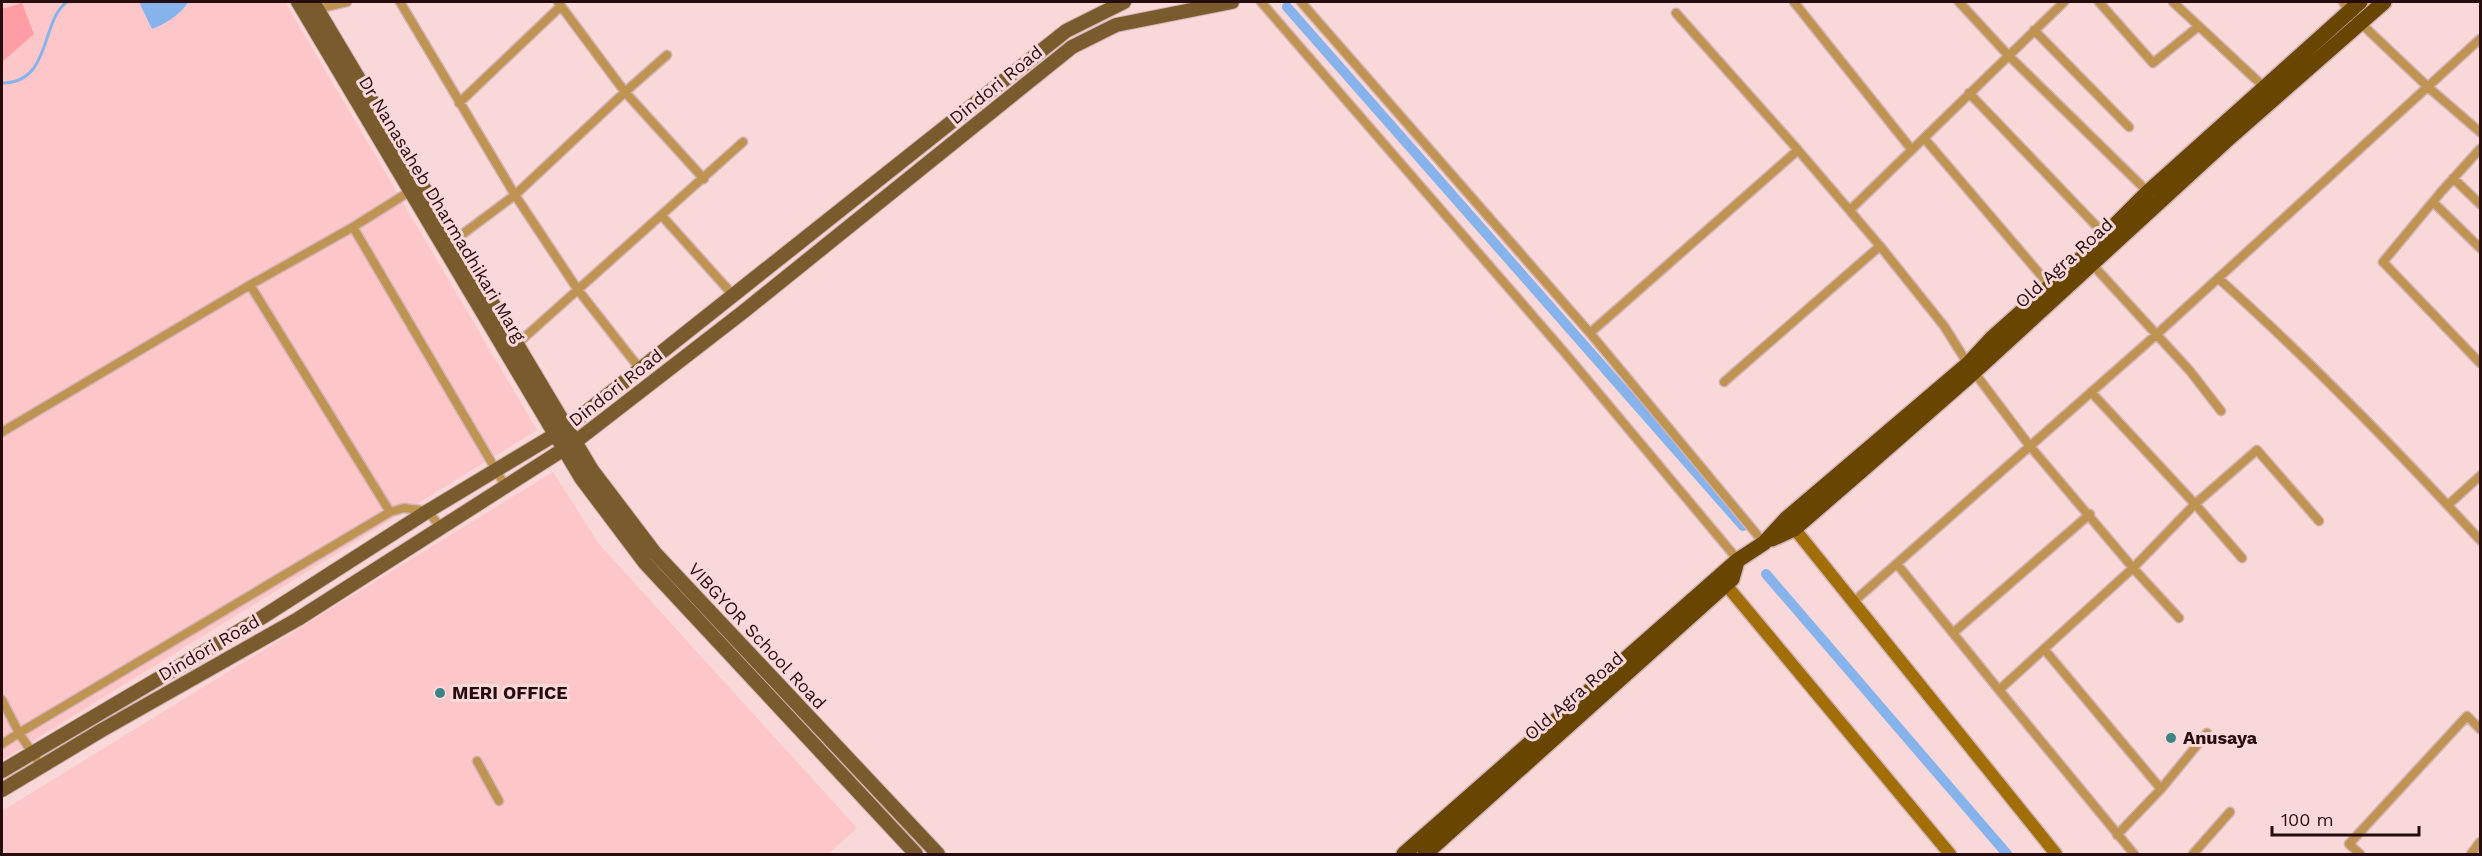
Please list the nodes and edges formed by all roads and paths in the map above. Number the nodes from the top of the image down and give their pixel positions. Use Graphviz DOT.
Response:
graph roads {
  1 [pos="298,2"];
  2 [pos="347,2"];
  3 [pos="400,2"];
  4 [pos="1124,2"];
  5 [pos="1232,2"];
  6 [pos="1261,2"];
  7 [pos="1301,2"];
  8 [pos="1794,2"];
  9 [pos="1959,2"];
  10 [pos="2064,2"];
  11 [pos="2099,2"];
  12 [pos="2173,2"];
  13 [pos="2384,2"];
  14 [pos="559,4"];
  15 [pos="315,5"];
  16 [pos="2353,9"];
  17 [pos="1676,13"];
  18 [pos="2199,26"];
  19 [pos="2034,30"];
  20 [pos="2481,39"];
  21 [pos="667,55"];
  22 [pos="2008,55"];
  23 [pos="2264,87"];
  24 [pos="2428,87"];
  25 [pos="625,92"];
  26 [pos="1969,93"];
  27 [pos="459,103"];
  28 [pos="2128,127"];
  29 [pos="2481,132"];
  30 [pos="1924,138"];
  31 [pos="743,142"];
  32 [pos="2481,149"];
  33 [pos="1798,150"];
  34 [pos="1912,150"];
  35 [pos="2453,178"];
  36 [pos="704,179"];
  37 [pos="417,187"];
  38 [pos="2148,192"];
  39 [pos="515,195"];
  40 [pos="2433,202"];
  41 [pos="2481,204"];
  42 [pos="1850,210"];
  43 [pos="662,216"];
  44 [pos="353,227"];
  45 [pos="2105,235"];
  46 [pos="456,239"];
  47 [pos="1880,246"];
  48 [pos="2481,248"];
  49 [pos="2088,260"];
  50 [pos="2218,278"];
  51 [pos="250,285"];
  52 [pos="2051,287"];
  53 [pos="578,290"];
  54 [pos="734,295"];
  55 [pos="1590,333"];
  56 [pos="2156,335"];
  57 [pos="517,344"];
  58 [pos="2481,363"];
  59 [pos="1971,368"];
  60 [pos="640,369"];
  61 [pos="1724,382"];
  62 [pos="2091,392"];
  63 [pos="2221,411"];
  64 [pos="561,431"];
  65 [pos="2,432"];
  66 [pos="2029,445"];
  67 [pos="569,446"];
  68 [pos="497,471"];
  69 [pos="2481,476"];
  70 [pos="506,487"];
  71 [pos="2195,504"];
  72 [pos="2448,505"];
  73 [pos="428,511"];
  74 [pos="390,512"];
  75 [pos="2090,514"];
  76 [pos="2319,521"];
  77 [pos="1790,524"];
  78 [pos="441,528"];
  79 [pos="2481,540"];
  80 [pos="1764,543"];
  81 [pos="2242,558"];
  82 [pos="1738,560"];
  83 [pos="1897,564"];
  84 [pos="2133,568"];
  85 [pos="1722,581"];
  86 [pos="1852,603"];
  87 [pos="2179,618"];
  88 [pos="1953,633"];
  89 [pos="2044,649"];
  90 [pos="1999,690"];
  91 [pos="2,700"];
  92 [pos="2481,729"];
  93 [pos="19,733"];
  94 [pos="2207,733"];
  95 [pos="2,744"];
  96 [pos="32,753"];
  97 [pos="477,761"];
  98 [pos="41,766"];
  99 [pos="2,771"];
  100 [pos="2161,789"];
  101 [pos="2,790"];
  102 [pos="499,801"];
  103 [pos="2230,812"];
  104 [pos="2117,834"];
  105 [pos="2481,842"];
  106 [pos="916,855"];
  107 [pos="938,855"];
  108 [pos="1404,855"];
  109 [pos="1425,855"];
  110 [pos="1950,855"];
  111 [pos="2056,855"];
  112 [pos="2134,855"];
  113 [pos="2193,855"];
  114 [pos="2360,855"];
  115 [pos="2471,855"];
  1 -- 37 [label="main road, Dr Nanasaheb Dharmadhikari Marg"];
  2 -- 15 [label="street"];
  3 -- 27 [label="street"];
  4 -- 54 [label="main road"];
  5 -- 67 [label="main road, Dindori Road"];
  6 -- 82 [label="street"];
  7 -- 55 [label="street"];
  8 -- 34 [label="street"];
  9 -- 22 [label="street"];
  10 -- 19 [label="street"];
  11 -- 18 [label="street"];
  12 -- 18 [label="street"];
  13 -- 16 [label="highway, Old Agra Road"];
  14 -- 25 [label="street"];
  14 -- 27 [label="street"];
  15 -- 37 [label="main road, Dr Nanasaheb Dharmadhikari Marg"];
  16 -- 23 [label="highway"];
  16 -- 24 [label="street"];
  16 -- 49 [label="highway, Old Agra Road"];
  17 -- 33 [label="street"];
  18 -- 23 [label="street"];
  19 -- 22 [label="street"];
  19 -- 28 [label="street"];
  20 -- 24 [label="street"];
  21 -- 25 [label="street"];
  22 -- 26 [label="street"];
  22 -- 38 [label="street"];
  23 -- 38 [label="highway"];
  24 -- 29 [label="street"];
  24 -- 50 [label="street"];
  25 -- 36 [label="street"];
  25 -- 39 [label="street"];
  26 -- 30 [label="street"];
  26 -- 45 [label="street"];
  27 -- 39 [label="street"];
  30 -- 34 [label="street"];
  30 -- 52 [label="street"];
  31 -- 36 [label="street"];
  32 -- 35 [label="street"];
  33 -- 42 [label="street"];
  33 -- 55 [label="street"];
  34 -- 42 [label="street"];
  35 -- 40 [label="street"];
  35 -- 41 [label="street"];
  36 -- 43 [label="street"];
  37 -- 44 [label="street"];
  37 -- 46 [label="main road, Dr Nanasaheb Dharmadhikari Marg"];
  37 -- 64 [label="main road, Dr Nanasaheb Dharmadhikari Marg"];
  38 -- 45 [label="highway"];
  39 -- 46 [label="street"];
  39 -- 53 [label="street"];
  40 -- 48 [label="street"];
  40 -- 58 [label="street"];
  42 -- 47 [label="street"];
  43 -- 53 [label="street"];
  43 -- 54 [label="street"];
  44 -- 51 [label="street"];
  44 -- 68 [label="street"];
  45 -- 49 [label="highway"];
  46 -- 57 [label="main road, Dr Nanasaheb Dharmadhikari Marg"];
  47 -- 59 [label="street"];
  47 -- 61 [label="street"];
  49 -- 52 [label="highway"];
  49 -- 56 [label="street"];
  49 -- 59 [label="highway, Old Agra Road"];
  50 -- 56 [label="street"];
  50 -- 72 [label="street"];
  51 -- 65 [label="street"];
  51 -- 74 [label="street"];
  52 -- 59 [label="highway"];
  53 -- 57 [label="street"];
  53 -- 60 [label="street"];
  54 -- 60 [label="main road"];
  55 -- 80 [label="street"];
  56 -- 62 [label="street"];
  56 -- 63 [label="street"];
  57 -- 64 [label="main road, Dr Nanasaheb Dharmadhikari Marg"];
  59 -- 66 [label="street"];
  59 -- 77 [label="highway"];
  60 -- 64 [label="main road"];
  62 -- 66 [label="street"];
  62 -- 71 [label="street"];
  64 -- 67 [label="main road, VIBGYOR School Road"];
  64 -- 68 [label="main road"];
  66 -- 75 [label="street"];
  66 -- 83 [label="street"];
  67 -- 70 [label="main road, Dindori Road"];
  67 -- 106 [label="main road, VIBGYOR School Road"];
  67 -- 107 [label="main road, VIBGYOR School Road"];
  68 -- 70 [label="street"];
  68 -- 73 [label="main road"];
  69 -- 72 [label="street"];
  70 -- 78 [label="main road, Dindori Road"];
  71 -- 76 [label="street"];
  71 -- 81 [label="street"];
  71 -- 84 [label="street"];
  72 -- 79 [label="street"];
  73 -- 74 [label="street"];
  73 -- 78 [label="street"];
  73 -- 96 [label="main road"];
  74 -- 93 [label="street"];
  75 -- 84 [label="street"];
  75 -- 88 [label="street"];
  77 -- 80 [label="highway"];
  77 -- 86 [label="street"];
  78 -- 98 [label="main road, Dindori Road"];
  80 -- 82 [label="highway"];
  82 -- 85 [label="highway"];
  83 -- 86 [label="street"];
  83 -- 88 [label="street"];
  84 -- 87 [label="street"];
  84 -- 89 [label="street"];
  85 -- 108 [label="highway"];
  85 -- 109 [label="highway, Old Agra Road"];
  85 -- 110 [label="street"];
  86 -- 111 [label="street"];
  88 -- 90 [label="street"];
  89 -- 90 [label="street"];
  89 -- 100 [label="street"];
  90 -- 104 [label="street"];
  91 -- 93 [label="street"];
  92 -- 114 [label="street"];
  93 -- 95 [label="street"];
  93 -- 96 [label="street"];
  94 -- 100 [label="street"];
  96 -- 98 [label="street"];
  96 -- 99 [label="main road"];
  97 -- 102 [label="street"];
  98 -- 101 [label="main road, Dindori Road"];
  100 -- 104 [label="street"];
  103 -- 113 [label="street"];
  104 -- 112 [label="street"];
  105 -- 115 [label="street"];
}
